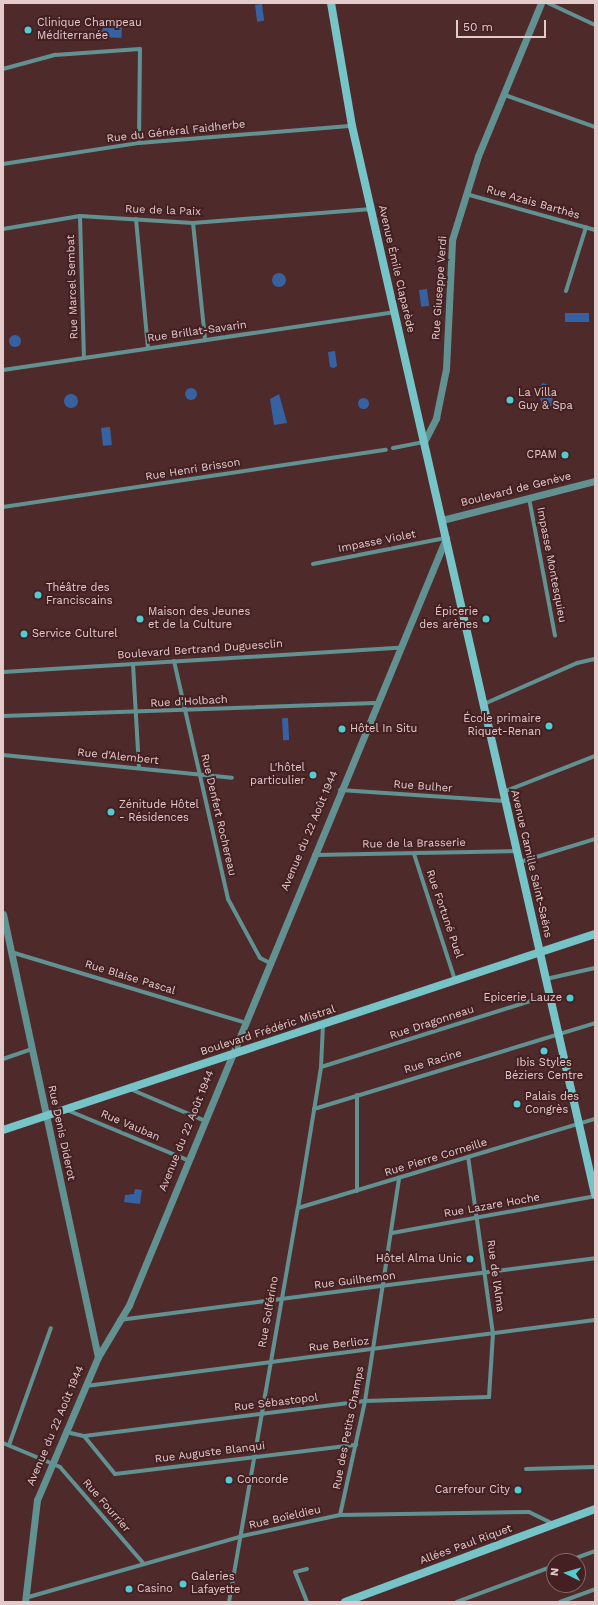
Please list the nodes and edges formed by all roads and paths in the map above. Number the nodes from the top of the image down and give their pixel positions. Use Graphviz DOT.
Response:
graph roads {
  1 [pos="331,3"];
  2 [pos="540,3"];
  3 [pos="548,3"];
  4 [pos="595,25"];
  5 [pos="140,49"];
  6 [pos="3,69"];
  7 [pos="505,95"];
  8 [pos="352,126"];
  9 [pos="595,127"];
  10 [pos="139,143"];
  11 [pos="3,164"];
  12 [pos="466,194"];
  13 [pos="371,209"];
  14 [pos="80,216"];
  15 [pos="136,219"];
  16 [pos="193,222"];
  17 [pos="586,228"];
  18 [pos="3,229"];
  19 [pos="595,230"];
  20 [pos="566,291"];
  21 [pos="394,312"];
  22 [pos="205,340"];
  23 [pos="148,348"];
  24 [pos="84,358"];
  25 [pos="3,370"];
  26 [pos="424,442"];
  27 [pos="393,448"];
  28 [pos="386,450"];
  29 [pos="595,481"];
  30 [pos="529,498"];
  31 [pos="3,507"];
  32 [pos="442,520"];
  33 [pos="446,538"];
  34 [pos="313,564"];
  35 [pos="555,636"];
  36 [pos="398,648"];
  37 [pos="595,659"];
  38 [pos="174,661"];
  39 [pos="133,664"];
  40 [pos="3,672"];
  41 [pos="375,703"];
  42 [pos="483,704"];
  43 [pos="185,711"];
  44 [pos="136,714"];
  45 [pos="3,716"];
  46 [pos="3,755"];
  47 [pos="595,756"];
  48 [pos="139,768"];
  49 [pos="200,775"];
  50 [pos="232,778"];
  51 [pos="339,790"];
  52 [pos="503,792"];
  53 [pos="505,801"];
  54 [pos="595,839"];
  55 [pos="516,851"];
  56 [pos="414,854"];
  57 [pos="312,855"];
  58 [pos="519,862"];
  59 [pos="3,914"];
  60 [pos="4,930"];
  61 [pos="595,934"];
  62 [pos="12,952"];
  63 [pos="540,953"];
  64 [pos="268,962"];
  65 [pos="595,968"];
  66 [pos="546,979"];
  67 [pos="455,981"];
  68 [pos="550,995"];
  69 [pos="243,1022"];
  70 [pos="595,1023"];
  71 [pos="323,1025"];
  72 [pos="558,1032"];
  73 [pos="32,1049"];
  74 [pos="229,1055"];
  75 [pos="3,1059"];
  76 [pos="321,1068"];
  77 [pos="128,1088"];
  78 [pos="357,1095"];
  79 [pos="65,1109"];
  80 [pos="314,1109"];
  81 [pos="46,1115"];
  82 [pos="203,1120"];
  83 [pos="595,1120"];
  84 [pos="579,1124"];
  85 [pos="3,1130"];
  86 [pos="468,1157"];
  87 [pos="187,1160"];
  88 [pos="399,1178"];
  89 [pos="357,1191"];
  90 [pos="595,1195"];
  91 [pos="298,1208"];
  92 [pos="478,1218"];
  93 [pos="392,1233"];
  94 [pos="595,1258"];
  95 [pos="486,1273"];
  96 [pos="382,1288"];
  97 [pos="280,1300"];
  98 [pos="117,1320"];
  99 [pos="595,1320"];
  100 [pos="51,1328"];
  101 [pos="493,1334"];
  102 [pos="373,1350"];
  103 [pos="98,1357"];
  104 [pos="269,1363"];
  105 [pos="85,1386"];
  106 [pos="489,1397"];
  107 [pos="365,1401"];
  108 [pos="261,1414"];
  109 [pos="66,1432"];
  110 [pos="84,1436"];
  111 [pos="3,1443"];
  112 [pos="9,1445"];
  113 [pos="356,1445"];
  114 [pos="254,1456"];
  115 [pos="52,1462"];
  116 [pos="595,1467"];
  117 [pos="526,1469"];
  118 [pos="595,1508"];
  119 [pos="340,1515"];
  120 [pos="554,1524"];
  121 [pos="242,1536"];
  122 [pos="144,1564"];
  123 [pos="307,1569"];
  124 [pos="546,1569"];
  125 [pos="595,1589"];
  126 [pos="25,1600"];
  127 [pos="229,1602"];
  128 [pos="307,1602"];
  129 [pos="345,1602"];
  130 [pos="457,1602"];
  131 [pos="560,1602"];
  1 -- 8 [label="main road, Avenue Émile Claparède"];
  2 -- 7 [label="street, Rue Giuseppe Verdi"];
  3 -- 4 [label="street"];
  5 -- 6 [label="street"];
  5 -- 10 [label="street"];
  7 -- 9 [label="street"];
  7 -- 12 [label="street, Rue Giuseppe Verdi"];
  8 -- 10 [label="street, Rue du Général Faidherbe"];
  8 -- 13 [label="main road, Avenue Émile Claparède"];
  10 -- 11 [label="street, Rue du Général Faidherbe"];
  12 -- 17 [label="street, Rue Azais Barthès"];
  12 -- 26 [label="street, Rue Giuseppe Verdi"];
  13 -- 16 [label="street, Rue de la Paix"];
  13 -- 21 [label="main road, Avenue Émile Claparède"];
  14 -- 15 [label="street, Rue de la Paix"];
  14 -- 18 [label="street, Rue de la Paix"];
  14 -- 24 [label="street, Rue Marcel Sembat"];
  15 -- 16 [label="street, Rue de la Paix"];
  15 -- 23 [label="street"];
  16 -- 22 [label="street"];
  17 -- 19 [label="street, Rue Azais Barthès"];
  17 -- 20 [label="street"];
  21 -- 22 [label="street, Rue Brillat-Savarin"];
  21 -- 26 [label="main road, Avenue Émile Claparède"];
  22 -- 23 [label="street, Rue Brillat-Savarin"];
  23 -- 24 [label="street, Rue Brillat-Savarin"];
  24 -- 25 [label="street, Rue Brillat-Savarin"];
  26 -- 27 [label="street"];
  26 -- 32 [label="main road, Avenue Émile Claparède"];
  28 -- 31 [label="street, Rue Henri Brisson"];
  29 -- 30 [label="street, Boulevard de Genève"];
  30 -- 32 [label="street, Boulevard de Genève"];
  30 -- 35 [label="street, Impasse Montesquieu"];
  32 -- 33 [label="main road, Avenue Émile Claparède"];
  33 -- 34 [label="street, Impasse Violet"];
  33 -- 36 [label="street, Avenue du 22 Août 1944"];
  33 -- 42 [label="main road, Avenue Camille Saint-Saëns"];
  36 -- 38 [label="street, Boulevard Bertrand Duguesclin"];
  36 -- 41 [label="street, Avenue du 22 Août 1944"];
  37 -- 42 [label="street"];
  38 -- 39 [label="street, Boulevard Bertrand Duguesclin"];
  38 -- 43 [label="street, Rue Denfert Rochereau"];
  39 -- 40 [label="street, Boulevard Bertrand Duguesclin"];
  39 -- 44 [label="street"];
  41 -- 43 [label="street, Rue d'Holbach"];
  41 -- 51 [label="street, Avenue du 22 Août 1944"];
  42 -- 52 [label="main road, Avenue Camille Saint-Saëns"];
  43 -- 44 [label="street, Rue d'Holbach"];
  43 -- 49 [label="street, Rue Denfert Rochereau"];
  44 -- 45 [label="street, Rue d'Holbach"];
  44 -- 48 [label="street"];
  46 -- 48 [label="street, Rue d'Alembert"];
  47 -- 52 [label="street"];
  48 -- 49 [label="street, Rue d'Alembert"];
  49 -- 50 [label="street, Rue d'Alembert"];
  49 -- 64 [label="street, Rue Denfert Rochereau"];
  51 -- 53 [label="street, Rue Bulher"];
  51 -- 57 [label="street, Avenue du 22 Août 1944"];
  52 -- 53 [label="main road, Avenue Camille Saint-Saëns"];
  53 -- 55 [label="main road, Avenue Camille Saint-Saëns"];
  54 -- 58 [label="street"];
  55 -- 56 [label="street, Rue de la Brasserie"];
  55 -- 58 [label="main road, Avenue Camille Saint-Saëns"];
  56 -- 57 [label="street, Rue de la Brasserie"];
  56 -- 67 [label="street, Rue Fortuné Puel"];
  57 -- 64 [label="street, Avenue du 22 Août 1944"];
  58 -- 63 [label="main road, Avenue Camille Saint-Saëns"];
  59 -- 60 [label="street, Rue Denis Diderot"];
  60 -- 62 [label="street, Rue Denis Diderot"];
  61 -- 63 [label="main road, Boulevard Frédéric Mistral"];
  62 -- 69 [label="street, Rue Blaise Pascal"];
  62 -- 73 [label="street, Rue Denis Diderot"];
  63 -- 66 [label="main road, Avenue Camille Saint-Saëns"];
  63 -- 67 [label="main road, Boulevard Frédéric Mistral"];
  64 -- 69 [label="street, Avenue du 22 Août 1944"];
  65 -- 66 [label="street"];
  66 -- 68 [label="main road, Avenue Camille Saint-Saëns"];
  67 -- 71 [label="main road, Boulevard Frédéric Mistral"];
  68 -- 72 [label="main road, Avenue Camille Saint-Saëns"];
  68 -- 76 [label="street, Rue Dragonneau"];
  69 -- 74 [label="street, Avenue du 22 Août 1944"];
  70 -- 72 [label="street, Rue Racine"];
  71 -- 74 [label="main road, Boulevard Frédéric Mistral"];
  71 -- 76 [label="street, Rue Solférino"];
  72 -- 78 [label="street, Rue Racine"];
  72 -- 84 [label="main road, Avenue Camille Saint-Saëns"];
  73 -- 75 [label="street"];
  73 -- 81 [label="street, Rue Denis Diderot"];
  74 -- 77 [label="main road, Boulevard Frédéric Mistral"];
  74 -- 82 [label="street, Avenue du 22 Août 1944"];
  76 -- 80 [label="street, Rue Solférino"];
  77 -- 79 [label="main road, Boulevard Frédéric Mistral"];
  77 -- 82 [label="street"];
  78 -- 80 [label="street, Rue Racine"];
  78 -- 89 [label="street"];
  79 -- 81 [label="main road, Boulevard Frédéric Mistral"];
  79 -- 87 [label="street, Rue Vauban"];
  80 -- 91 [label="street, Rue Solférino"];
  81 -- 85 [label="main road, Boulevard Frédéric Mistral"];
  81 -- 103 [label="street, Rue Denis Diderot"];
  82 -- 87 [label="street, Avenue du 22 Août 1944"];
  83 -- 84 [label="street, Rue Pierre Corneille"];
  84 -- 86 [label="street, Rue Pierre Corneille"];
  84 -- 90 [label="main road, Avenue Camille Saint-Saëns"];
  86 -- 88 [label="street, Rue Pierre Corneille"];
  86 -- 92 [label="street, Rue de l'Alma"];
  87 -- 98 [label="street, Avenue du 22 Août 1944"];
  88 -- 89 [label="street, Rue Pierre Corneille"];
  88 -- 93 [label="street, Rue des Petits Champs"];
  89 -- 91 [label="street, Rue Pierre Corneille"];
  90 -- 92 [label="street, Rue Lazare Hoche"];
  91 -- 97 [label="street, Rue Solférino"];
  92 -- 93 [label="street, Rue Lazare Hoche"];
  92 -- 95 [label="street, Rue de l'Alma"];
  93 -- 96 [label="street, Rue des Petits Champs"];
  94 -- 95 [label="street, Rue Guilhemon"];
  95 -- 96 [label="street, Rue Guilhemon"];
  95 -- 101 [label="street, Rue de l'Alma"];
  96 -- 97 [label="street, Rue Guilhemon"];
  96 -- 102 [label="street, Rue des Petits Champs"];
  97 -- 98 [label="street, Rue Guilhemon"];
  97 -- 104 [label="street, Rue Solférino"];
  98 -- 103 [label="street, Avenue du 22 Août 1944"];
  99 -- 101 [label="street, Rue Berlioz"];
  100 -- 112 [label="street"];
  101 -- 102 [label="street, Rue Berlioz"];
  101 -- 106 [label="street, Rue de l'Alma"];
  102 -- 104 [label="street, Rue Berlioz"];
  102 -- 107 [label="street, Rue des Petits Champs"];
  103 -- 105 [label="street, Avenue du 22 Août 1944"];
  104 -- 105 [label="street, Rue Berlioz"];
  104 -- 108 [label="street, Rue Solférino"];
  105 -- 109 [label="street, Avenue du 22 Août 1944"];
  106 -- 107 [label="street, Rue Sébastopol"];
  107 -- 108 [label="street, Rue Sébastopol"];
  107 -- 113 [label="street, Rue des Petits Champs"];
  108 -- 110 [label="street, Rue Sébastopol"];
  108 -- 114 [label="street, Rue Solférino"];
  109 -- 110 [label="street, Rue Sébastopol"];
  109 -- 115 [label="street, Avenue du 22 Août 1944"];
  110 -- 114 [label="street, Rue Auguste Blanqui"];
  111 -- 112 [label="street"];
  112 -- 115 [label="street"];
  113 -- 114 [label="street, Rue Auguste Blanqui"];
  113 -- 119 [label="street, Rue des Petits Champs"];
  114 -- 121 [label="street, Rue Solférino"];
  115 -- 122 [label="street, Rue Fourrier"];
  115 -- 126 [label="street, Avenue du 22 Août 1944"];
  116 -- 117 [label="street"];
  118 -- 120 [label="main road, Allées Paul Riquet"];
  119 -- 120 [label="street, Rue Boïeldieu"];
  119 -- 121 [label="street, Rue Boïeldieu"];
  120 -- 129 [label="main road, Allées Paul Riquet"];
  121 -- 122 [label="street, Rue Boïeldieu"];
  121 -- 127 [label="street, Rue Solférino"];
  122 -- 126 [label="street, Rue Boïeldieu"];
  123 -- 128 [label="street"];
  124 -- 130 [label="street"];
  125 -- 131 [label="street"];
}
